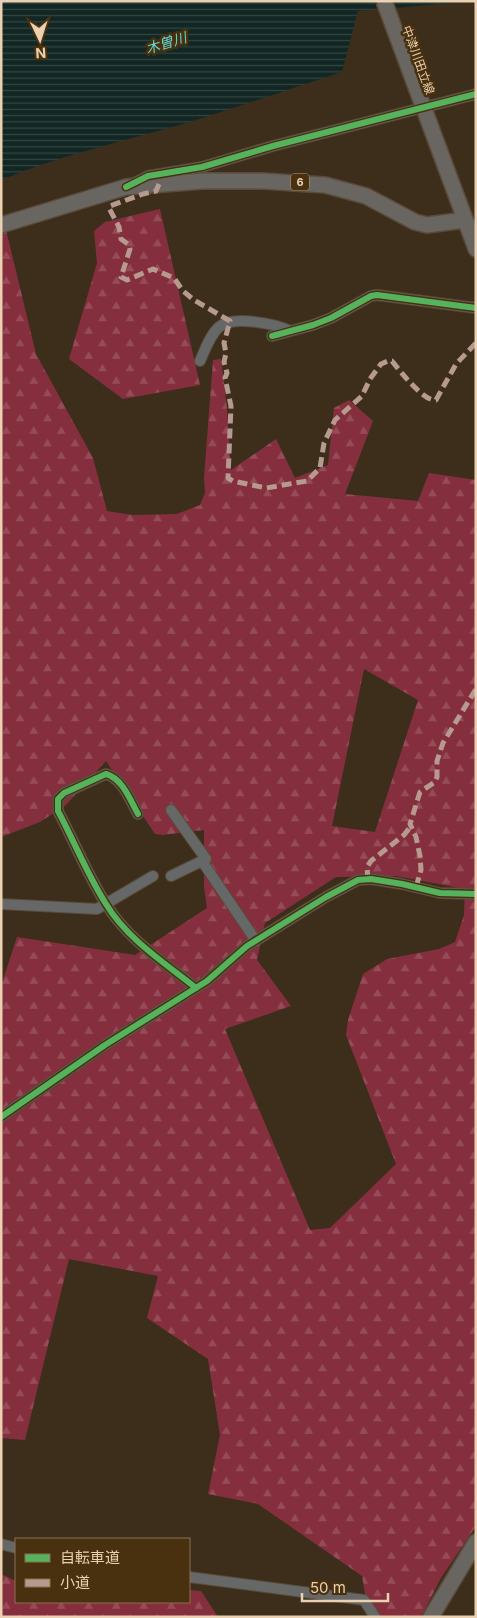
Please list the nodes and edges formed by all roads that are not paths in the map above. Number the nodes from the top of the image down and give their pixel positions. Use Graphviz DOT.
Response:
graph roads {
  1 [pos="384,1"];
  2 [pos="476,94"];
  3 [pos="202,174"];
  4 [pos="463,216"];
  5 [pos="1,225"];
  6 [pos="476,248"];
  7 [pos="476,308"];
  8 [pos="291,331"];
  9 [pos="272,336"];
  10 [pos="200,361"];
  11 [pos="171,810"];
  12 [pos="138,814"];
  13 [pos="202,861"];
  14 [pos="153,876"];
  15 [pos="171,876"];
  16 [pos="476,894"];
  17 [pos="1,904"];
  18 [pos="106,905"];
  19 [pos="256,941"];
  20 [pos="196,988"];
  21 [pos="1,1117"];
  22 [pos="476,1542"];
  23 [pos="1,1544"];
  24 [pos="15,1548"];
  25 [pos="190,1577"];
  26 [pos="375,1617"];
  27 [pos="431,1617"];
  1 -- 4 [label="main road, 中津川田立線, bridge"];
  2 -- 3 [label="street"];
  3 -- 4 [label="main road, 6"];
  3 -- 5 [label="main road, 6"];
  4 -- 6 [label="main road, 中津川田立線"];
  7 -- 8 [label="street"];
  8 -- 9 [label="street"];
  8 -- 10 [label="street"];
  11 -- 13 [label="street"];
  12 -- 18 [label="street"];
  13 -- 15 [label="street"];
  13 -- 19 [label="street"];
  14 -- 18 [label="street"];
  16 -- 19 [label="street"];
  17 -- 18 [label="street"];
  18 -- 20 [label="street"];
  19 -- 20 [label="street"];
  20 -- 21 [label="street"];
  22 -- 27 [label="main road"];
  23 -- 24 [label="street"];
  25 -- 26 [label="street"];
}
